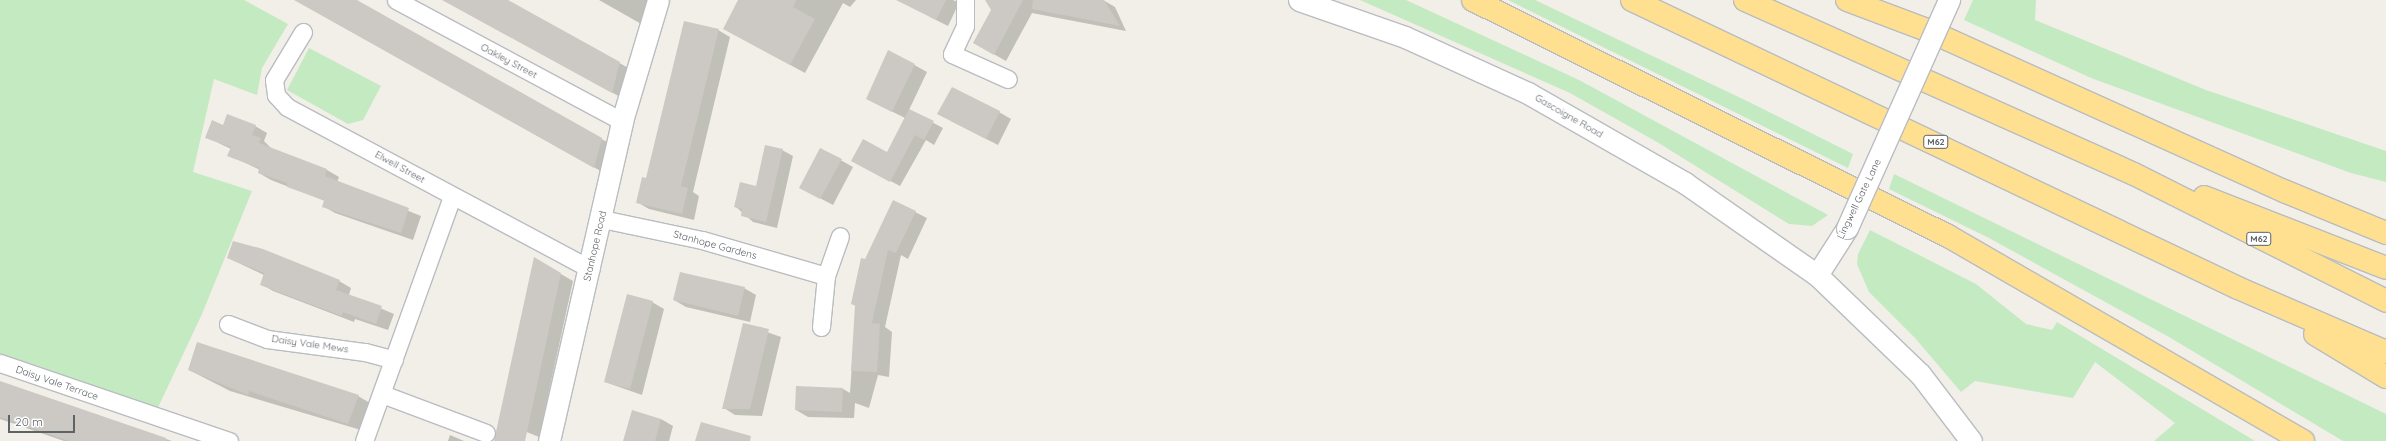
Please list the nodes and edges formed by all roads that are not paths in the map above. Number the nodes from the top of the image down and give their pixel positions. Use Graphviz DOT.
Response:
graph roads {
  1 [pos="396,0"];
  2 [pos="658,0"];
  3 [pos="965,0"];
  4 [pos="1298,0"];
  5 [pos="1473,0"];
  6 [pos="1632,0"];
  7 [pos="1745,0"];
  8 [pos="1847,0"];
  9 [pos="1949,0"];
  10 [pos="303,32"];
  11 [pos="1008,79"];
  12 [pos="622,121"];
  13 [pos="2134,174"];
  14 [pos="452,196"];
  15 [pos="602,219"];
  16 [pos="2386,233"];
  17 [pos="840,236"];
  18 [pos="2386,268"];
  19 [pos="590,269"];
  20 [pos="1817,275"];
  21 [pos="826,276"];
  22 [pos="2238,288"];
  23 [pos="2386,301"];
  24 [pos="228,324"];
  25 [pos="821,327"];
  26 [pos="2386,352"];
  27 [pos="394,360"];
  28 [pos="0,363"];
  29 [pos="2386,377"];
  30 [pos="382,394"];
  31 [pos="486,433"];
  32 [pos="228,441"];
  33 [pos="364,441"];
  34 [pos="549,441"];
  35 [pos="1971,441"];
  36 [pos="2303,441"];
  1 -- 12 [label="street, Oakley Street"];
  2 -- 12 [label="street, Stanhope Road"];
  3 -- 11 [label="street"];
  4 -- 20 [label="street, Gascoigne Road"];
  5 -- 36 [label="highway"];
  6 -- 22 [label="highway, M62"];
  7 -- 13 [label="highway, M62"];
  8 -- 16 [label="highway"];
  9 -- 20 [label="street, Lingwell Gate Lane, bridge"];
  10 -- 14 [label="street, Elwell Street"];
  12 -- 15 [label="street, Stanhope Road"];
  13 -- 18 [label="highway"];
  13 -- 23 [label="highway, M62"];
  14 -- 19 [label="street, Elwell Street"];
  14 -- 27 [label="street"];
  15 -- 19 [label="street, Stanhope Road"];
  15 -- 21 [label="street, Stanhope Gardens"];
  17 -- 21 [label="street"];
  19 -- 34 [label="street, Stanhope Road"];
  20 -- 35 [label="street"];
  21 -- 25 [label="street"];
  22 -- 26 [label="highway, M62"];
  22 -- 29 [label="highway"];
  24 -- 27 [label="street, Daisy Vale Mews"];
  27 -- 30 [label="street"];
  28 -- 32 [label="street, Daisy Vale Terrace"];
  30 -- 31 [label="street"];
  30 -- 33 [label="street"];
}
